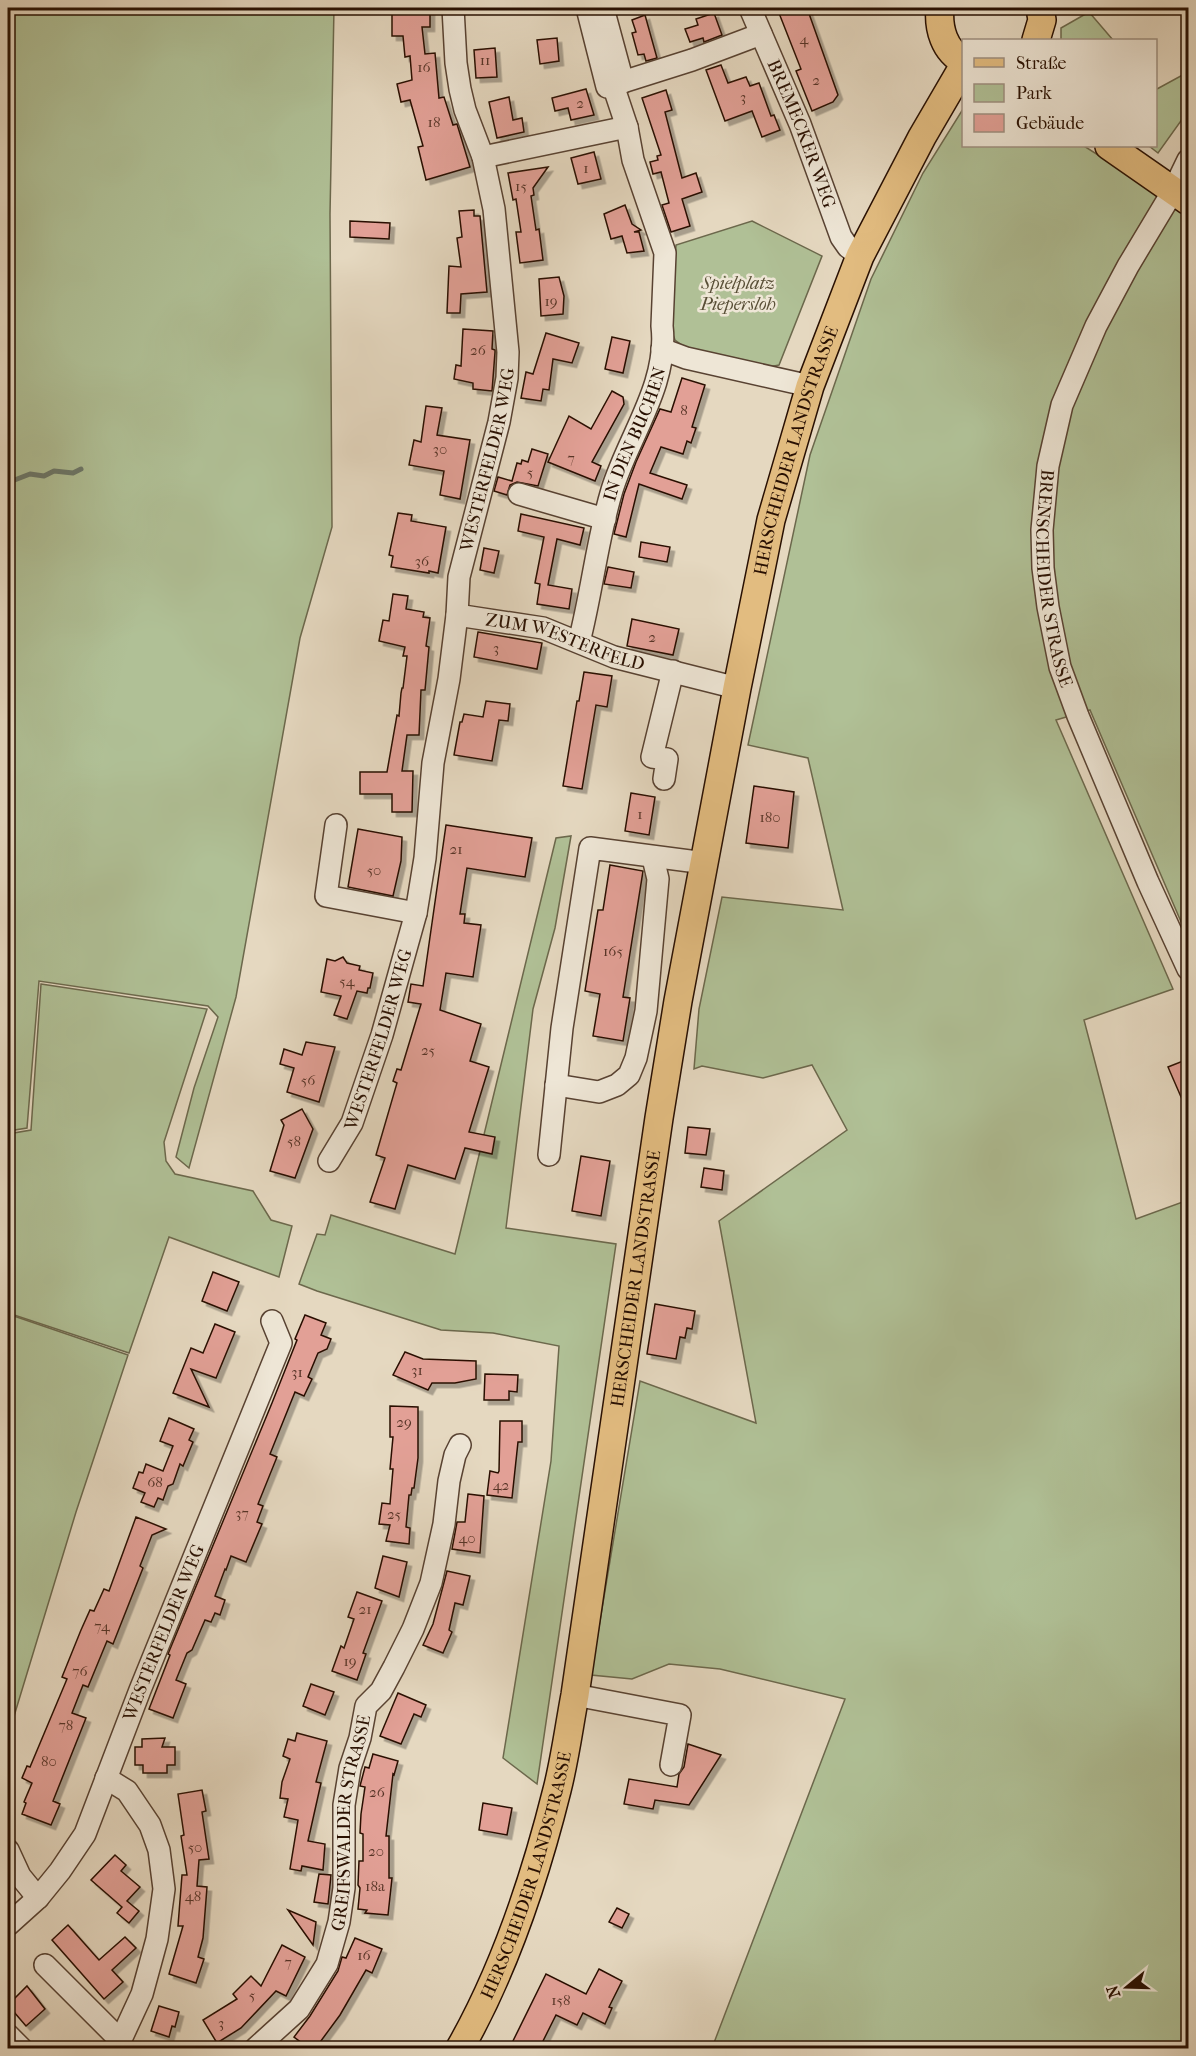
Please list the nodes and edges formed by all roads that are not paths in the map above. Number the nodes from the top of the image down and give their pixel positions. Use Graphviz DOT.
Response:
graph roads {
  1 [pos="453,8"];
  2 [pos="587,8"];
  3 [pos="603,8"];
  4 [pos="750,8"];
  5 [pos="940,8"];
  6 [pos="1040,8"];
  7 [pos="761,34"];
  8 [pos="1036,39"];
  9 [pos="962,62"];
  10 [pos="962,65"];
  11 [pos="618,84"];
  12 [pos="627,127"];
  13 [pos="1110,147"];
  14 [pos="483,157"];
  15 [pos="1188,160"];
  16 [pos="1181,196"];
  17 [pos="860,256"];
  18 [pos="662,349"];
  19 [pos="810,386"];
  20 [pos="519,494"];
  21 [pos="604,519"];
  22 [pos="457,615"];
  23 [pos="579,642"];
  24 [pos="673,670"];
  25 [pos="737,688"];
  26 [pos="664,779"];
  27 [pos="336,825"];
  28 [pos="653,858"];
  29 [pos="705,863"];
  30 [pos="416,913"];
  31 [pos="1188,969"];
  32 [pos="556,1085"];
  33 [pos="549,1155"];
  34 [pos="329,1161"];
  35 [pos="272,1321"];
  36 [pos="460,1445"];
  37 [pos="575,1695"];
  38 [pos="671,1765"];
  39 [pos="106,1778"];
  40 [pos="8,1850"];
  41 [pos="38,1898"];
  42 [pos="8,1925"];
  43 [pos="45,1965"];
  44 [pos="8,2035"];
  45 [pos="119,2044"];
  46 [pos="21,2049"];
  47 [pos="256,2049"];
  48 [pos="460,2049"];
  1 -- 14 [label="street, WESTERFELDER WEG"];
  2 -- 11 [label="street"];
  3 -- 11 [label="street"];
  4 -- 7 [label="street, BREMECKER WEG"];
  5 -- 9 [label="main road"];
  6 -- 8 [label="main road"];
  7 -- 11 [label="street"];
  7 -- 17 [label="street, BREMECKER WEG"];
  10 -- 17 [label="main road, HERSCHEIDER LANDSTRASSE"];
  11 -- 12 [label="street, IN DEN BUCHEN"];
  12 -- 14 [label="street"];
  12 -- 18 [label="street, IN DEN BUCHEN"];
  13 -- 16 [label="main road"];
  14 -- 22 [label="street, WESTERFELDER WEG"];
  15 -- 16 [label="street, BRENSCHEIDER STRASSE"];
  16 -- 31 [label="street, BRENSCHEIDER STRASSE"];
  17 -- 19 [label="main road, HERSCHEIDER LANDSTRASSE"];
  18 -- 19 [label="street, IN DEN BUCHEN"];
  18 -- 21 [label="street, IN DEN BUCHEN"];
  19 -- 25 [label="main road, HERSCHEIDER LANDSTRASSE"];
  20 -- 21 [label="street, IN DEN BUCHEN"];
  21 -- 23 [label="street, IN DEN BUCHEN"];
  22 -- 23 [label="street, ZUM WESTERFELD"];
  22 -- 30 [label="street, WESTERFELDER WEG"];
  23 -- 24 [label="street, ZUM WESTERFELD"];
  24 -- 25 [label="street, ZUM WESTERFELD"];
  24 -- 26 [label="street"];
  25 -- 29 [label="main road, HERSCHEIDER LANDSTRASSE"];
  27 -- 30 [label="street"];
  28 -- 29 [label="street"];
  28 -- 32 [label="street"];
  28 -- 32 [label="street"];
  29 -- 37 [label="main road, HERSCHEIDER LANDSTRASSE"];
  30 -- 34 [label="street, WESTERFELDER WEG"];
  32 -- 33 [label="street"];
  35 -- 39 [label="street, WESTERFELDER WEG"];
  36 -- 47 [label="street, GREIFSWALDER STRASSE"];
  37 -- 38 [label="street"];
  37 -- 48 [label="main road, HERSCHEIDER LANDSTRASSE"];
  39 -- 41 [label="street, WESTERFELDER WEG"];
  39 -- 45 [label="street"];
  40 -- 41 [label="street"];
  41 -- 42 [label="street, WESTERFELDER WEG"];
  43 -- 45 [label="street"];
  44 -- 46 [label="street"];
}
